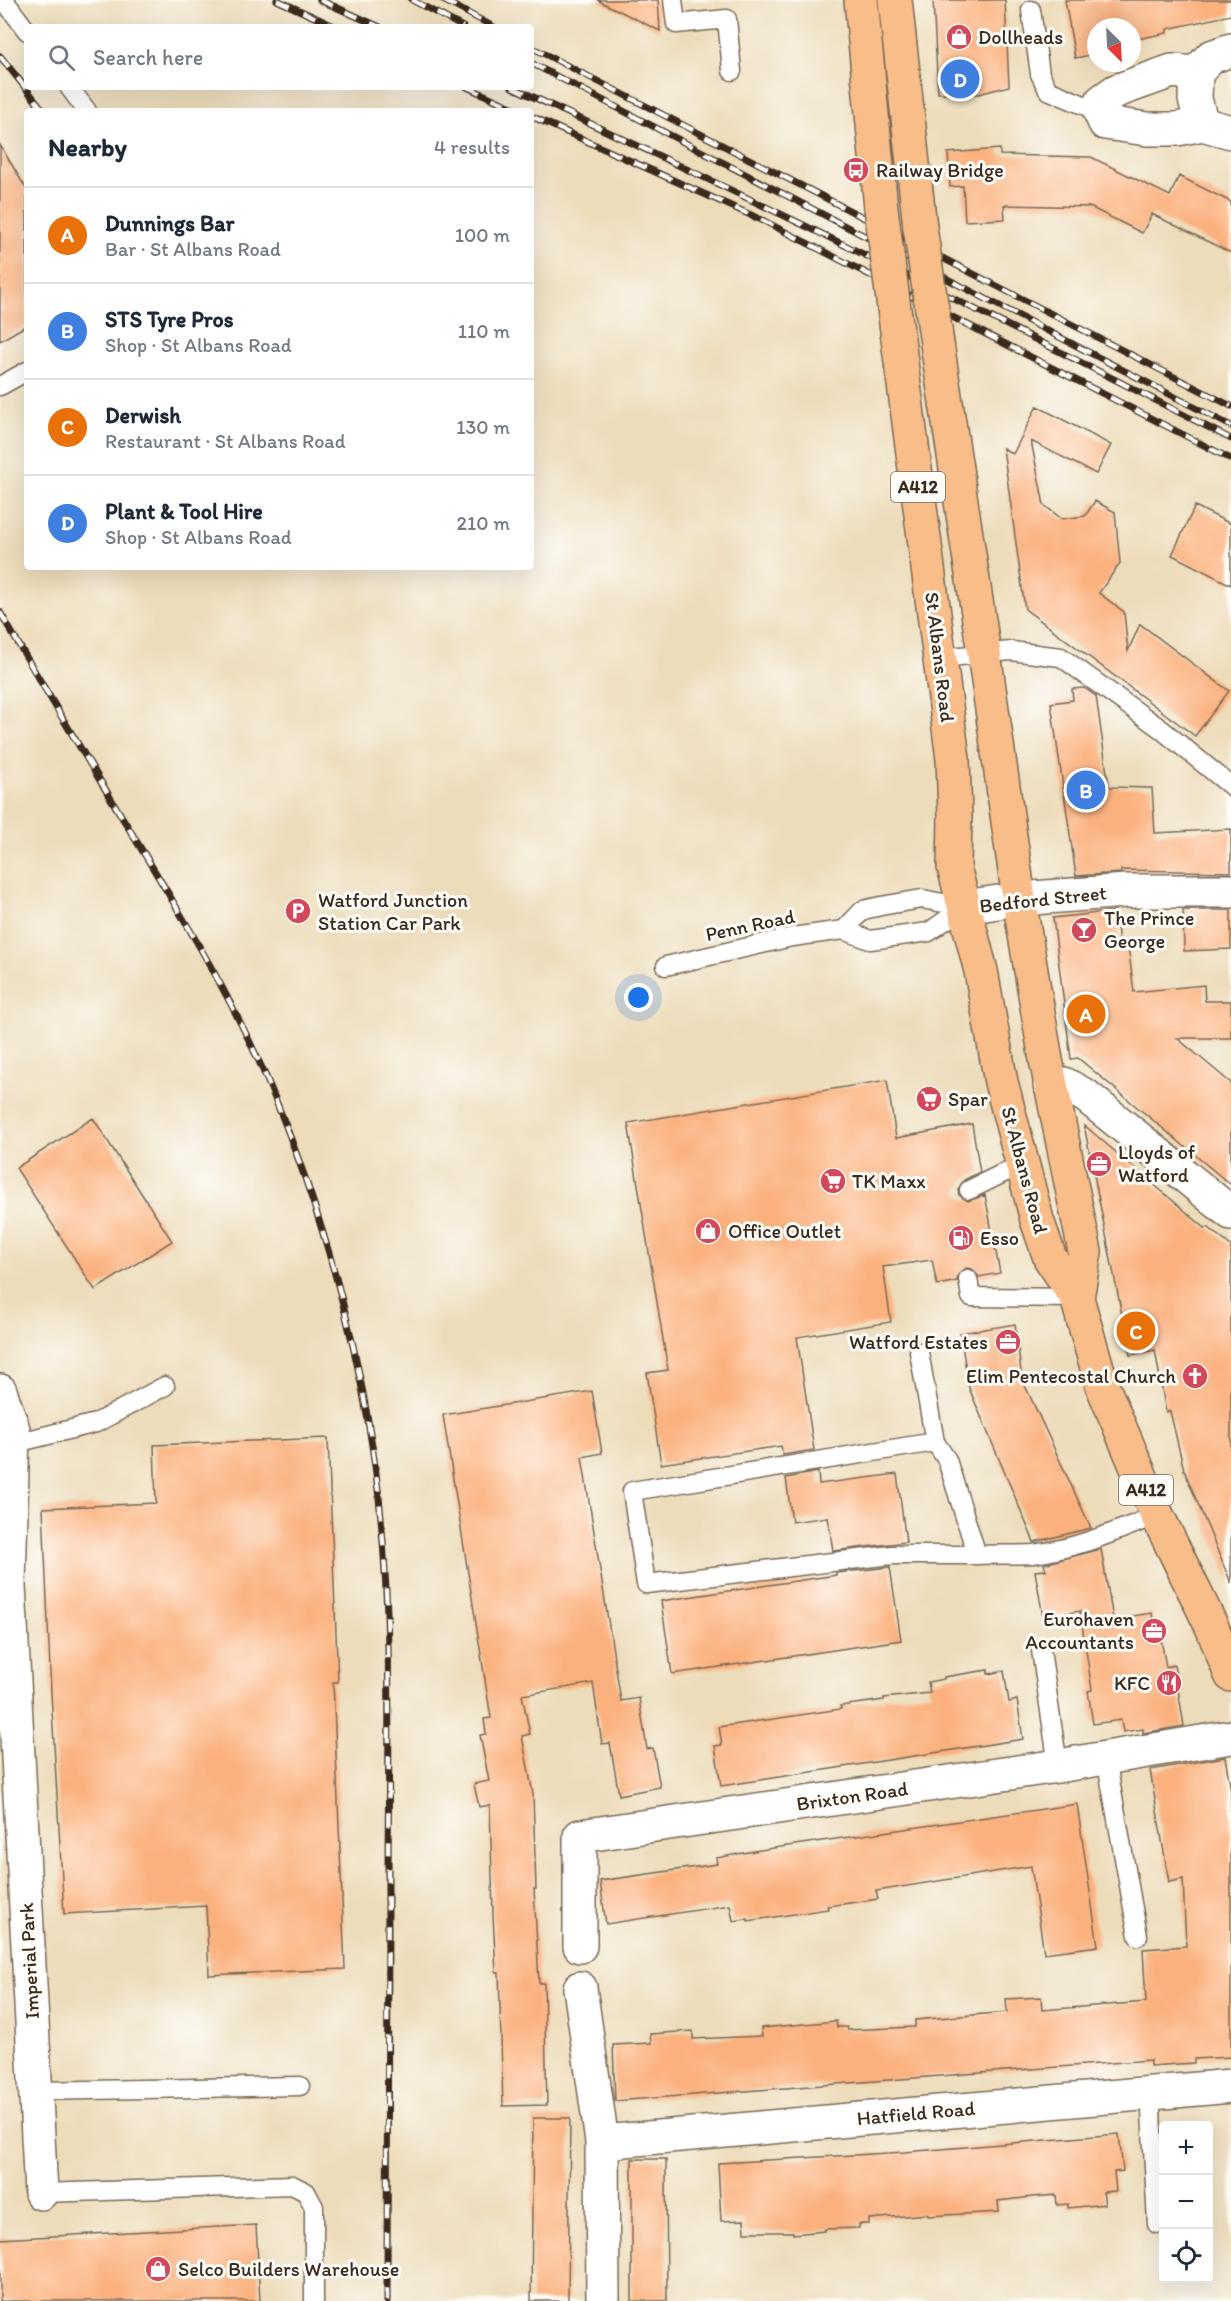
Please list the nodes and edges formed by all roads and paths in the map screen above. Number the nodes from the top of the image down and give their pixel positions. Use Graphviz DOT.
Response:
graph roads {
  1 [pos="4,0"];
  2 [pos="674,0"];
  3 [pos="861,0"];
  4 [pos="895,0"];
  5 [pos="1031,10"];
  6 [pos="24,27"];
  7 [pos="1231,50"];
  8 [pos="732,71"];
  9 [pos="1196,72"];
  10 [pos="71,90"];
  11 [pos="85,108"];
  12 [pos="1100,112"];
  13 [pos="1216,128"];
  14 [pos="24,373"];
  15 [pos="0,386"];
  16 [pos="984,653"];
  17 [pos="940,658"];
  18 [pos="1231,786"];
  19 [pos="1231,891"];
  20 [pos="1019,899"];
  21 [pos="964,907"];
  22 [pos="844,930"];
  23 [pos="666,966"];
  24 [pos="1050,1085"];
  25 [pos="1012,1127"];
  26 [pos="1022,1164"];
  27 [pos="969,1190"];
  28 [pos="1231,1213"];
  29 [pos="968,1279"];
  30 [pos="1077,1298"];
  31 [pos="919,1352"];
  32 [pos="165,1386"];
  33 [pos="0,1392"];
  34 [pos="935,1442"];
  35 [pos="12,1444"];
  36 [pos="1157,1515"];
  37 [pos="976,1555"];
  38 [pos="4,1586"];
  39 [pos="1222,1626"];
  40 [pos="1041,1650"];
  41 [pos="1231,1675"];
  42 [pos="1231,1737"];
  43 [pos="1106,1758"];
  44 [pos="1058,1766"];
  45 [pos="1138,1936"];
  46 [pos="580,1946"];
  47 [pos="580,1988"];
  48 [pos="300,2086"];
  49 [pos="1231,2086"];
  50 [pos="36,2091"];
  51 [pos="1150,2092"];
  52 [pos="602,2142"];
  53 [pos="41,2193"];
  54 [pos="1157,2224"];
  55 [pos="314,2301"];
  56 [pos="603,2301"];
  1 -- 6 [label="lane"];
  2 -- 8 [label="lane"];
  3 -- 17 [label="main road, St Albans Road / A412, bridge"];
  4 -- 16 [label="main road, St Albans Road / A412, bridge"];
  5 -- 12 [label="lane"];
  7 -- 9 [label="street"];
  9 -- 12 [label="street"];
  9 -- 13 [label="street"];
  10 -- 11 [label="lane"];
  12 -- 13 [label="street"];
  14 -- 15 [label="lane"];
  16 -- 17 [label="lane"];
  16 -- 18 [label="lane"];
  16 -- 20 [label="main road, St Albans Road / A412"];
  17 -- 21 [label="main road, St Albans Road / A412"];
  19 -- 20 [label="street, Bedford Street"];
  20 -- 21 [label="street, Bedford Street"];
  20 -- 24 [label="main road, St Albans Road / A412"];
  21 -- 22 [label="lane"];
  21 -- 22 [label="lane, Penn Road"];
  21 -- 25 [label="main road, St Albans Road / A412"];
  22 -- 23 [label="lane, Penn Road"];
  24 -- 25 [label="main road"];
  24 -- 28 [label="street"];
  24 -- 30 [label="main road, St Albans Road / A412"];
  25 -- 26 [label="main road, St Albans Road / A412"];
  26 -- 27 [label="lane"];
  26 -- 30 [label="main road, St Albans Road / A412"];
  29 -- 30 [label="lane"];
  30 -- 36 [label="main road, St Albans Road / A412"];
  31 -- 34 [label="lane"];
  32 -- 35 [label="lane"];
  33 -- 35 [label="street, Imperial Park"];
  34 -- 37 [label="lane"];
  34 -- 37 [label="lane"];
  35 -- 38 [label="street, Imperial Park"];
  36 -- 37 [label="lane"];
  36 -- 39 [label="main road, St Albans Road / A412"];
  38 -- 50 [label="street, Imperial Park"];
  39 -- 41 [label="main road, St Albans Road / A412"];
  40 -- 44 [label="lane"];
  42 -- 43 [label="street, Brixton Road"];
  43 -- 44 [label="street, Brixton Road"];
  43 -- 45 [label="lane"];
  44 -- 46 [label="street, Brixton Road"];
  47 -- 52 [label="street"];
  48 -- 50 [label="lane"];
  49 -- 51 [label="street, Hatfield Road"];
  50 -- 53 [label="street, Imperial Park"];
  51 -- 52 [label="street, Hatfield Road"];
  51 -- 54 [label="lane"];
  52 -- 56 [label="street"];
  53 -- 55 [label="lane"];
}
